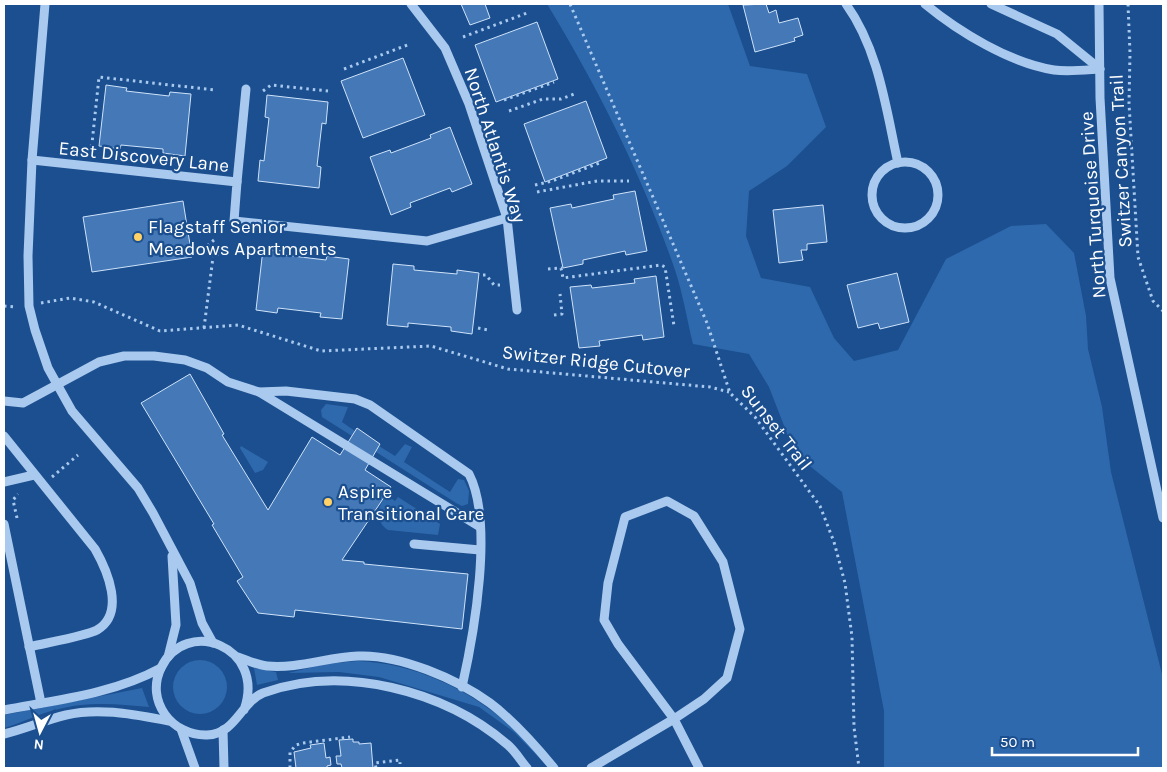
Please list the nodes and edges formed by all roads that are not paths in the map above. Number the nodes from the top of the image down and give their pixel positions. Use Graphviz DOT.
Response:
graph roads {
  1 [pos="45,4"];
  2 [pos="411,4"];
  3 [pos="846,4"];
  4 [pos="925,4"];
  5 [pos="991,4"];
  6 [pos="1099,4"];
  7 [pos="1100,69"];
  8 [pos="246,89"];
  9 [pos="32,160"];
  10 [pos="898,163"];
  11 [pos="237,182"];
  12 [pos="507,218"];
  13 [pos="517,310"];
  14 [pos="57,386"];
  15 [pos="259,392"];
  16 [pos="4,401"];
  17 [pos="4,436"];
  18 [pos="34,475"];
  19 [pos="4,482"];
  20 [pos="1163,518"];
  21 [pos="4,524"];
  22 [pos="480,527"];
  23 [pos="414,544"];
  24 [pos="480,550"];
  25 [pos="172,553"];
  26 [pos="213,643"];
  27 [pos="29,647"];
  28 [pos="168,657"];
  29 [pos="238,657"];
  30 [pos="161,668"];
  31 [pos="462,687"];
  32 [pos="41,703"];
  33 [pos="4,710"];
  34 [pos="244,710"];
  35 [pos="674,719"];
  36 [pos="169,721"];
  37 [pos="181,729"];
  38 [pos="223,730"];
  39 [pos="4,734"];
  40 [pos="195,768"];
  41 [pos="224,768"];
  42 [pos="527,768"];
  43 [pos="554,768"];
  44 [pos="591,768"];
  45 [pos="699,768"];
  1 -- 9 [label="street"];
  2 -- 12 [label="street, North Atlantis Way"];
  3 -- 10 [label="street"];
  4 -- 7 [label="street"];
  5 -- 7 [label="street"];
  6 -- 7 [label="street, North Turquoise Drive"];
  7 -- 20 [label="street, North Turquoise Drive"];
  8 -- 11 [label="street"];
  9 -- 11 [label="street, East Discovery Lane"];
  9 -- 14 [label="street"];
  10 -- 10 [label="street"];
  11 -- 12 [label="street, East Discovery Lane"];
  12 -- 13 [label="street, North Atlantis Way"];
  14 -- 15 [label="street"];
  14 -- 16 [label="street"];
  14 -- 25 [label="street"];
  15 -- 22 [label="street"];
  15 -- 22 [label="street"];
  17 -- 18 [label="street"];
  18 -- 19 [label="street"];
  18 -- 27 [label="street"];
  21 -- 27 [label="street"];
  22 -- 24 [label="street"];
  23 -- 24 [label="street"];
  24 -- 31 [label="street"];
  25 -- 26 [label="street"];
  25 -- 28 [label="street"];
  26 -- 28 [label="street"];
  26 -- 29 [label="street"];
  27 -- 32 [label="street"];
  28 -- 30 [label="street"];
  29 -- 31 [label="street"];
  29 -- 34 [label="street"];
  30 -- 32 [label="street"];
  30 -- 36 [label="street"];
  31 -- 43 [label="street"];
  32 -- 33 [label="street"];
  34 -- 38 [label="street"];
  34 -- 42 [label="street"];
  35 -- 35 [label="street"];
  35 -- 44 [label="street"];
  35 -- 45 [label="street"];
  36 -- 37 [label="street"];
  36 -- 39 [label="street"];
  37 -- 38 [label="street"];
  37 -- 40 [label="street"];
  38 -- 41 [label="street"];
}
